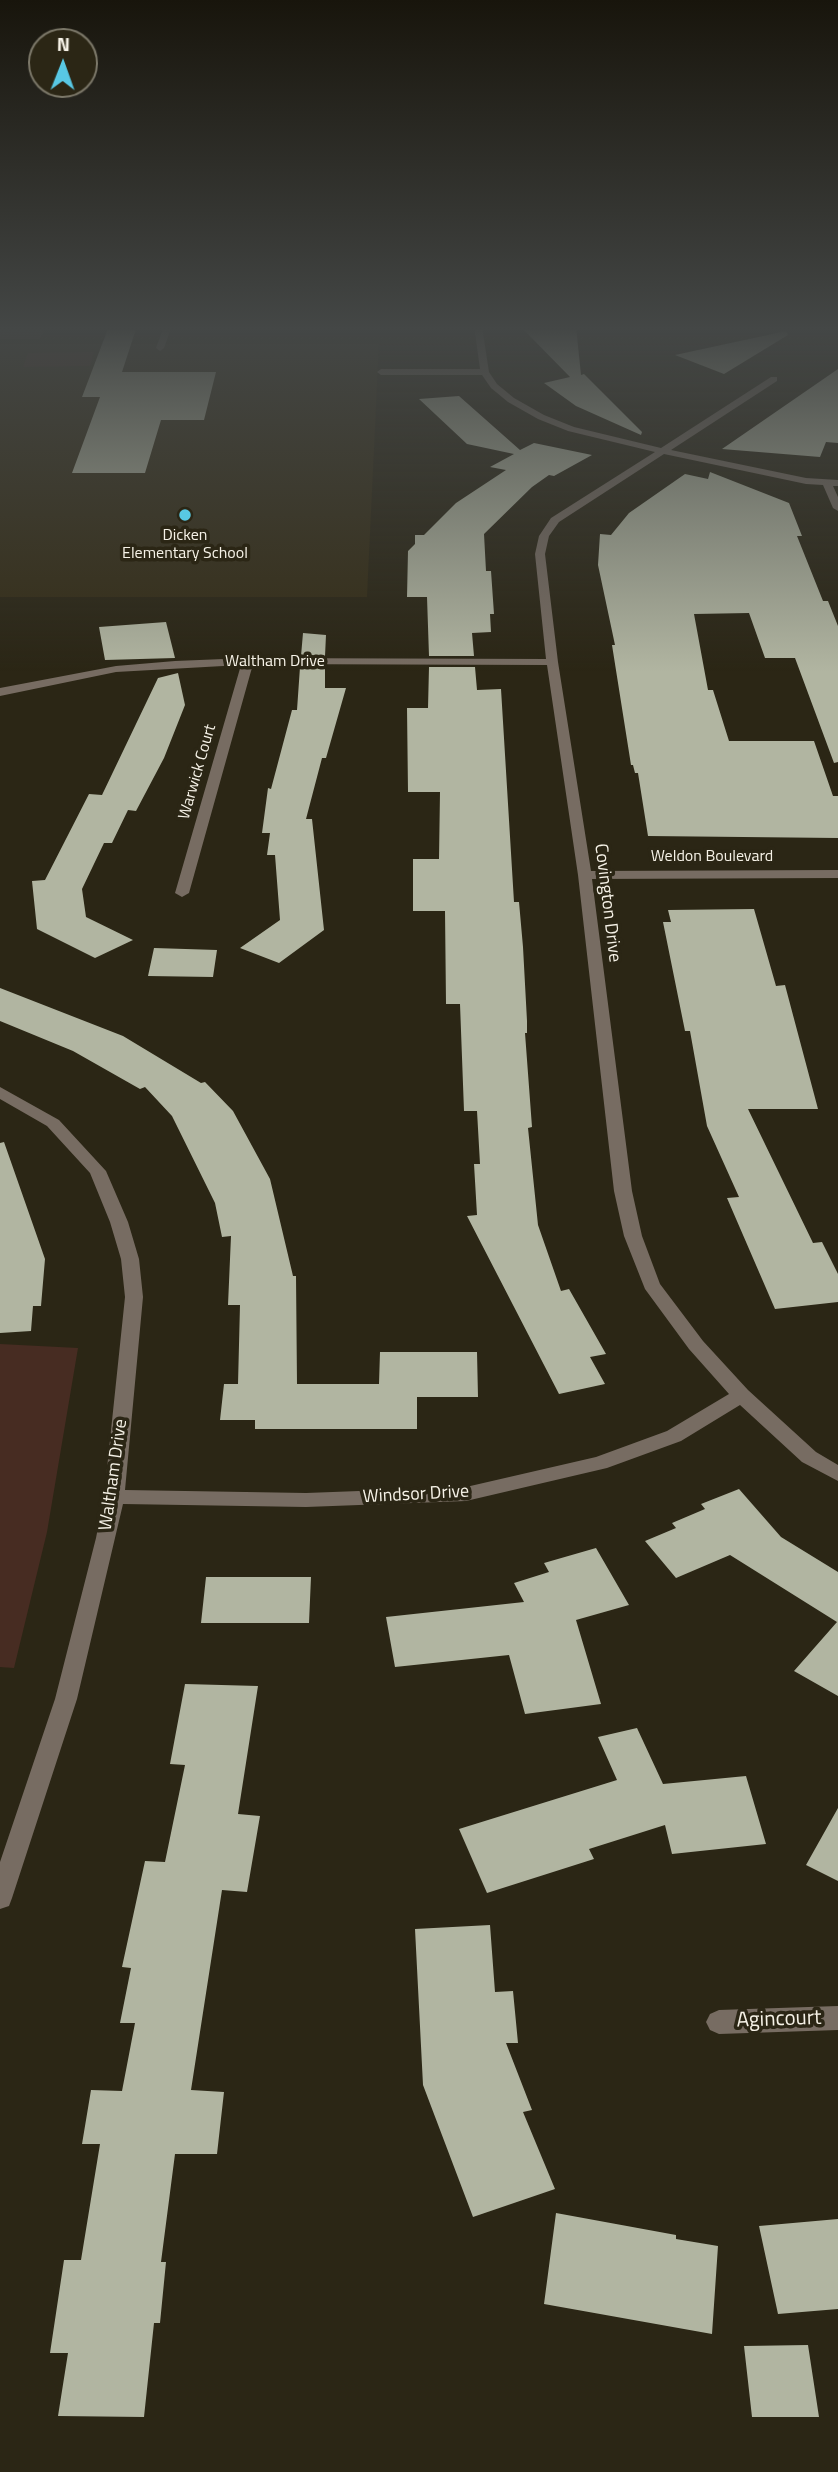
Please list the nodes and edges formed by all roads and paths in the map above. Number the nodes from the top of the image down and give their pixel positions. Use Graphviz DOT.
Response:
graph roads {
  1 [pos="623,441"];
  2 [pos="679,441"];
  3 [pos="664,451"];
  4 [pos="832,483"];
  5 [pos="838,508"];
  6 [pos="248,661"];
  7 [pos="552,662"];
  8 [pos="0,692"];
  9 [pos="838,874"];
  10 [pos="585,875"];
  11 [pos="182,893"];
  12 [pos="0,1092"];
  13 [pos="741,1395"];
  14 [pos="838,1474"];
  15 [pos="114,1497"];
  16 [pos="0,1898"];
  17 [pos="838,2018"];
  18 [pos="719,2022"];
  1 -- 3 [label="street"];
  2 -- 3 [label="street, Covington Drive"];
  3 -- 4 [label="street"];
  3 -- 7 [label="street, Covington Drive"];
  4 -- 5 [label="street"];
  6 -- 7 [label="street, Waltham Drive"];
  6 -- 8 [label="street, Waltham Drive"];
  6 -- 11 [label="street, Warwick Court"];
  7 -- 10 [label="street, Covington Drive"];
  9 -- 10 [label="street, Weldon Boulevard"];
  10 -- 13 [label="street, Covington Drive"];
  12 -- 15 [label="street, Waltham Drive"];
  13 -- 14 [label="street, Covington Drive"];
  13 -- 15 [label="street, Windsor Drive"];
  15 -- 16 [label="street, Waltham Drive"];
  17 -- 18 [label="street, Agincourt"];
}
